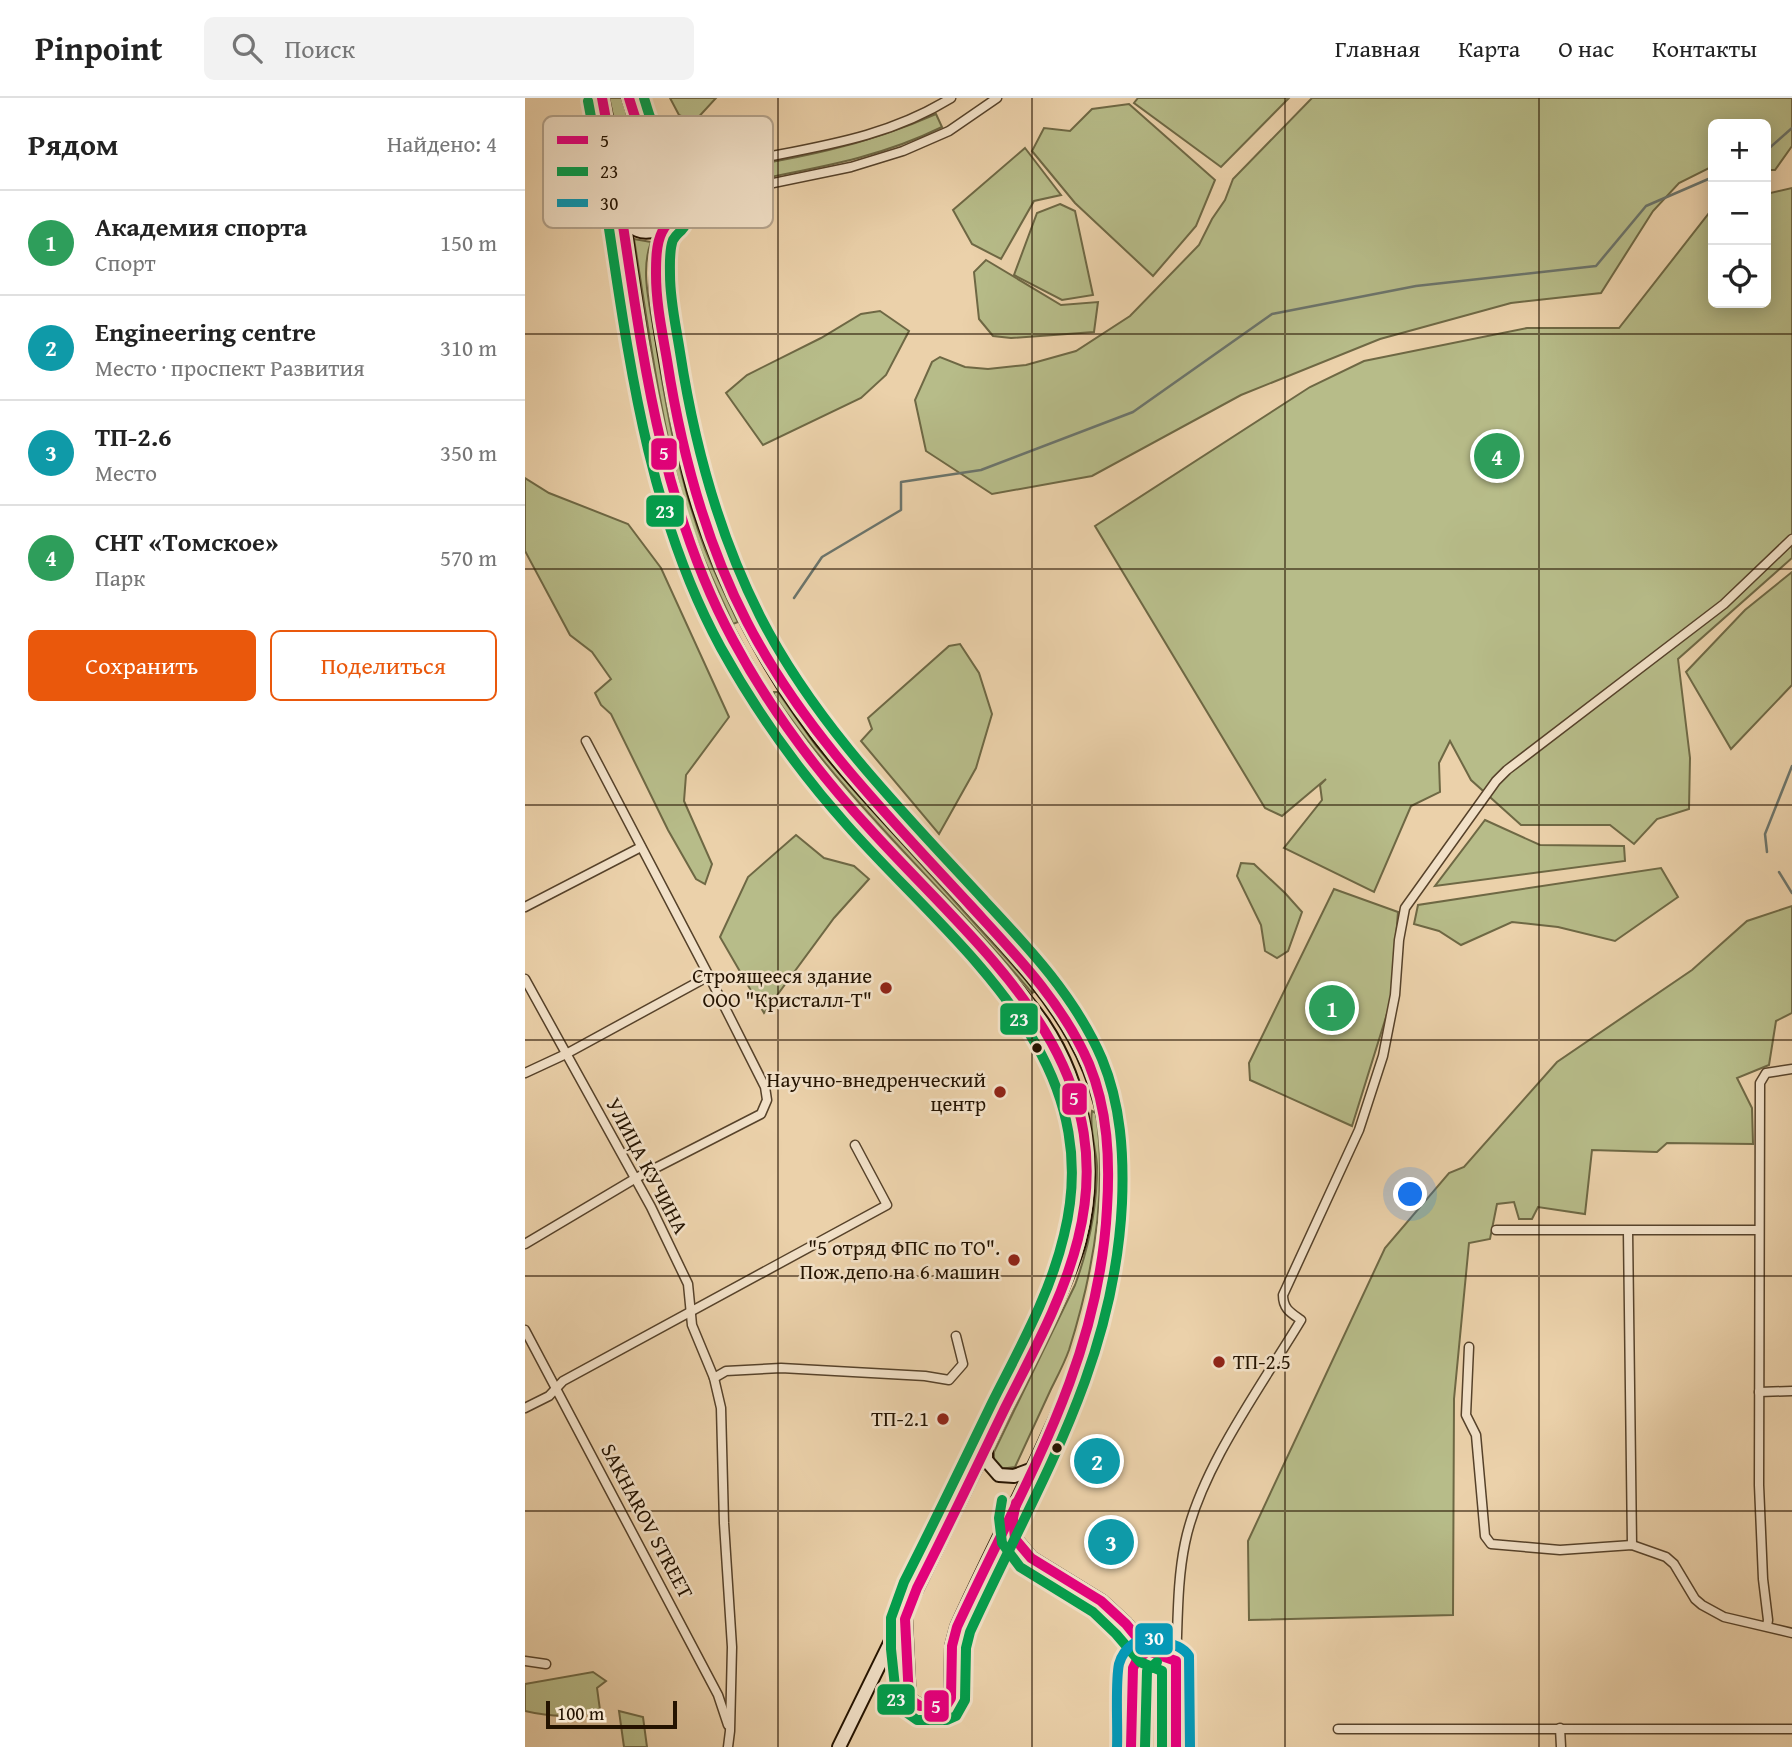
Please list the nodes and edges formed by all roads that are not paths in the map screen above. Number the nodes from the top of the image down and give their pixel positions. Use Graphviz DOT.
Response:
graph roads {
  1 [pos="601,98"];
  2 [pos="629,98"];
  3 [pos="951,98"];
  4 [pos="997,98"];
  5 [pos="604,116"];
  6 [pos="635,116"];
  7 [pos="773,155"];
  8 [pos="773,183"];
  9 [pos="624,228"];
  10 [pos="631,228"];
  11 [pos="663,228"];
  12 [pos="1792,539"];
  13 [pos="752,631"];
  14 [pos="733,641"];
  15 [pos="781,681"];
  16 [pos="763,694"];
  17 [pos="586,741"];
  18 [pos="641,846"];
  19 [pos="525,908"];
  20 [pos="709,976"];
  21 [pos="525,979"];
  22 [pos="1082,1050"];
  23 [pos="566,1054"];
  24 [pos="1063,1058"];
  25 [pos="1792,1069"];
  26 [pos="525,1073"];
  27 [pos="1101,1105"];
  28 [pos="1081,1110"];
  29 [pos="855,1145"];
  30 [pos="636,1178"];
  31 [pos="1496,1230"];
  32 [pos="1759,1230"];
  33 [pos="1628,1231"];
  34 [pos="525,1244"];
  35 [pos="690,1314"];
  36 [pos="525,1330"];
  37 [pos="956,1336"];
  38 [pos="1469,1347"];
  39 [pos="714,1378"];
  40 [pos="556,1388"];
  41 [pos="1792,1391"];
  42 [pos="1759,1392"];
  43 [pos="525,1408"];
  44 [pos="986,1447"];
  45 [pos="1033,1469"];
  46 [pos="1016,1503"];
  47 [pos="1632,1545"];
  48 [pos="905,1616"];
  49 [pos="1767,1626"];
  50 [pos="1792,1633"];
  51 [pos="1148,1651"];
  52 [pos="525,1661"];
  53 [pos="1176,1661"];
  54 [pos="545,1664"];
  55 [pos="718,1695"];
  56 [pos="731,1696"];
  57 [pos="1560,1728"];
  58 [pos="1338,1729"];
  59 [pos="1792,1729"];
  60 [pos="730,1731"];
  61 [pos="728,1747"];
  62 [pos="839,1747"];
  63 [pos="1131,1747"];
  64 [pos="1176,1747"];
  65 [pos="1561,1747"];
  1 -- 5 [label="street"];
  2 -- 6 [label="street"];
  3 -- 7 [label="street"];
  4 -- 8 [label="street"];
  9 -- 14 [label="street"];
  10 -- 11 [label="street"];
  11 -- 13 [label="street"];
  12 -- 53 [label="street"];
  13 -- 14 [label="street"];
  13 -- 15 [label="street"];
  14 -- 16 [label="street"];
  15 -- 16 [label="street"];
  15 -- 22 [label="street"];
  16 -- 24 [label="street"];
  17 -- 18 [label="street"];
  18 -- 19 [label="street"];
  18 -- 20 [label="street"];
  20 -- 23 [label="street"];
  20 -- 30 [label="street"];
  21 -- 23 [label="street, УЛИЦА КУЧИНА"];
  22 -- 24 [label="street"];
  22 -- 27 [label="street"];
  23 -- 26 [label="street"];
  23 -- 30 [label="street, УЛИЦА КУЧИНА"];
  24 -- 28 [label="street"];
  25 -- 32 [label="street"];
  27 -- 28 [label="street"];
  27 -- 45 [label="street"];
  28 -- 44 [label="street"];
  29 -- 35 [label="street"];
  30 -- 34 [label="street"];
  30 -- 35 [label="street, УЛИЦА КУЧИНА"];
  31 -- 33 [label="street"];
  32 -- 33 [label="street"];
  32 -- 42 [label="street"];
  33 -- 47 [label="street"];
  35 -- 39 [label="street, УЛИЦА КУЧИНА"];
  35 -- 40 [label="street"];
  36 -- 40 [label="street, SAKHAROV STREET"];
  37 -- 39 [label="street"];
  38 -- 47 [label="street"];
  39 -- 56 [label="street, УЛИЦА КУЧИНА"];
  40 -- 43 [label="street"];
  40 -- 55 [label="street, SAKHAROV STREET"];
  41 -- 42 [label="street"];
  42 -- 49 [label="street"];
  44 -- 45 [label="street"];
  44 -- 48 [label="street"];
  45 -- 46 [label="street"];
  46 -- 48 [label="street"];
  46 -- 51 [label="street"];
  47 -- 49 [label="street"];
  48 -- 62 [label="street"];
  49 -- 50 [label="street"];
  51 -- 53 [label="street"];
  51 -- 63 [label="street"];
  52 -- 54 [label="street"];
  53 -- 64 [label="street"];
  55 -- 56 [label="street"];
  55 -- 60 [label="street, SAKHAROV STREET"];
  56 -- 60 [label="street, УЛИЦА КУЧИНА"];
  57 -- 58 [label="street"];
  57 -- 59 [label="street"];
  57 -- 65 [label="street"];
  60 -- 61 [label="street, УЛИЦА КУЧИНА"];
}
